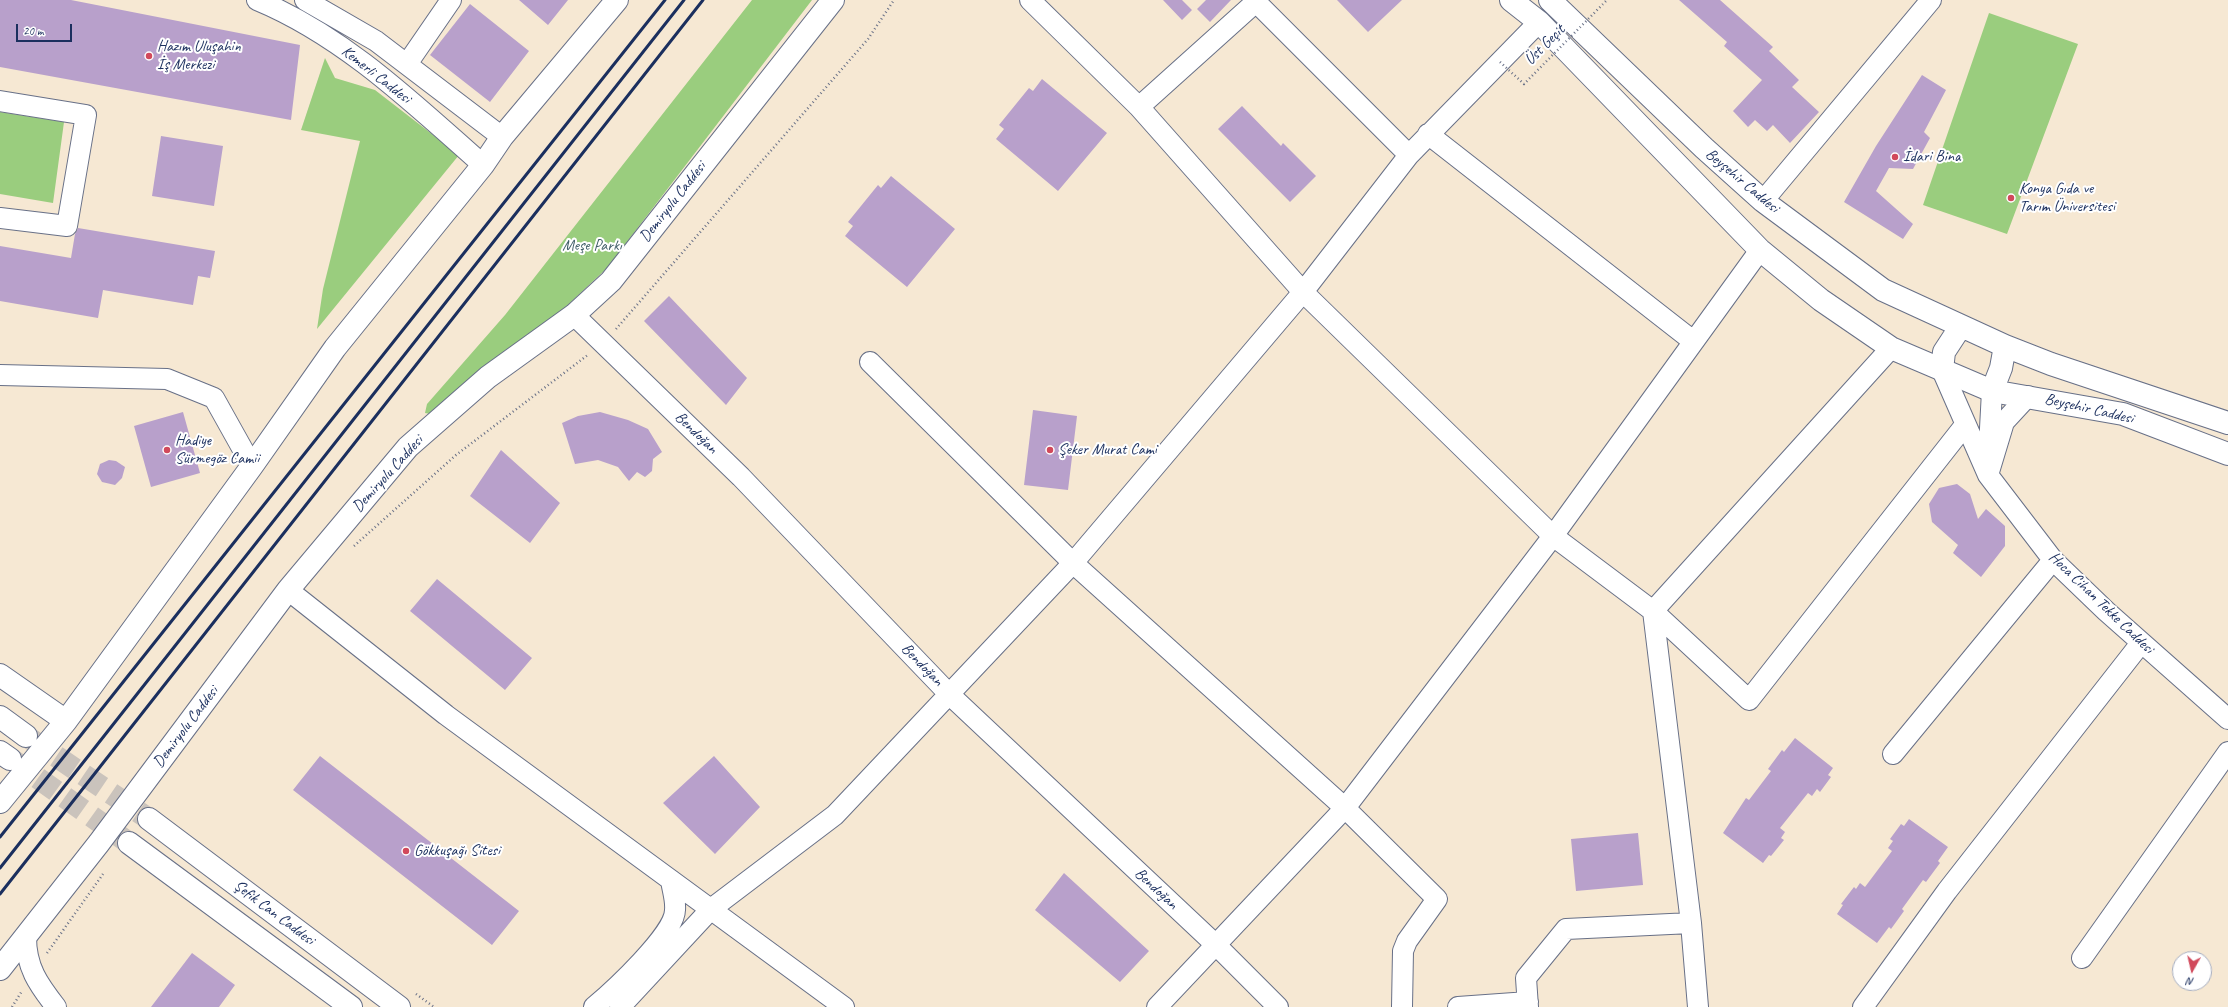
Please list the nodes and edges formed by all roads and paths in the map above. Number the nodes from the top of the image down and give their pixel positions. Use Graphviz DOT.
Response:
graph roads {
  1 [pos="257,0"];
  2 [pos="305,0"];
  3 [pos="451,0"];
  4 [pos="617,0"];
  5 [pos="833,0"];
  6 [pos="894,0"];
  7 [pos="1030,0"];
  8 [pos="1550,0"];
  9 [pos="1607,0"];
  10 [pos="1931,0"];
  11 [pos="1256,1"];
  12 [pos="1514,1"];
  13 [pos="336,8"];
  14 [pos="1539,22"];
  15 [pos="326,37"];
  16 [pos="1500,62"];
  17 [pos="407,64"];
  18 [pos="0,101"];
  19 [pos="1139,107"];
  20 [pos="1428,134"];
  21 [pos="502,137"];
  22 [pos="1409,155"];
  23 [pos="483,165"];
  24 [pos="1763,200"];
  25 [pos="0,218"];
  26 [pos="1760,250"];
  27 [pos="1303,292"];
  28 [pos="574,315"];
  29 [pos="1961,326"];
  30 [pos="1693,340"];
  31 [pos="603,343"];
  32 [pos="2005,346"];
  33 [pos="1891,348"];
  34 [pos="870,362"];
  35 [pos="1942,370"];
  36 [pos="0,375"];
  37 [pos="1992,391"];
  38 [pos="2028,396"];
  39 [pos="2228,423"];
  40 [pos="1965,425"];
  41 [pos="2228,454"];
  42 [pos="252,466"];
  43 [pos="1988,475"];
  44 [pos="1553,536"];
  45 [pos="350,549"];
  46 [pos="2053,560"];
  47 [pos="1073,563"];
  48 [pos="288,590"];
  49 [pos="1652,611"];
  50 [pos="2141,643"];
  51 [pos="0,674"];
  52 [pos="950,695"];
  53 [pos="0,717"];
  54 [pos="2228,719"];
  55 [pos="66,721"];
  56 [pos="26,736"];
  57 [pos="2228,752"];
  58 [pos="1893,754"];
  59 [pos="3,792"];
  60 [pos="1344,808"];
  61 [pos="149,819"];
  62 [pos="129,843"];
  63 [pos="106,869"];
  64 [pos="671,880"];
  65 [pos="711,909"];
  66 [pos="1691,923"];
  67 [pos="687,936"];
  68 [pos="26,937"];
  69 [pos="1216,945"];
  70 [pos="2082,958"];
  71 [pos="0,969"];
  72 [pos="33,973"];
  73 [pos="1528,1005"];
  74 [pos="1866,1006"];
  75 [pos="12,1007"];
  76 [pos="56,1007"];
  77 [pos="351,1007"];
  78 [pos="399,1007"];
  79 [pos="594,1007"];
  80 [pos="620,1007"];
  81 [pos="844,1007"];
  82 [pos="1157,1007"];
  83 [pos="1278,1007"];
  84 [pos="1402,1007"];
  85 [pos="1458,1007"];
  86 [pos="1698,1007"];
  1 -- 15 [label="street, Kemerli Caddesi"];
  2 -- 13 [label="street, Kemerli Caddesi"];
  3 -- 17 [label="street"];
  4 -- 21 [label="main road"];
  5 -- 28 [label="main road, Demiryolu Caddesi"];
  6 -- 31 [label="path"];
  7 -- 19 [label="street"];
  8 -- 24 [label="main road, Beyşehir Caddesi"];
  9 -- 16 [label="path, Üst Geçit, bridge"];
  10 -- 24 [label="street"];
  11 -- 19 [label="street"];
  11 -- 22 [label="street"];
  12 -- 14 [label="main road, Beyşehir Caddesi"];
  13 -- 15 [label="street"];
  13 -- 17 [label="street, Kemerli Caddesi"];
  14 -- 16 [label="street"];
  14 -- 26 [label="main road, Beyşehir Caddesi"];
  15 -- 23 [label="street, Kemerli Caddesi"];
  16 -- 20 [label="street"];
  17 -- 21 [label="street, Kemerli Caddesi"];
  18 -- 25 [label="street"];
  19 -- 27 [label="street"];
  20 -- 22 [label="street"];
  20 -- 30 [label="street"];
  21 -- 23 [label="main road"];
  22 -- 27 [label="street"];
  23 -- 42 [label="main road"];
  24 -- 29 [label="main road, Beyşehir Caddesi"];
  26 -- 30 [label="street"];
  26 -- 33 [label="main road, Beyşehir Caddesi"];
  27 -- 44 [label="street"];
  27 -- 47 [label="street"];
  28 -- 31 [label="street, Bendoğan"];
  28 -- 48 [label="main road, Demiryolu Caddesi"];
  29 -- 32 [label="main road, Beyşehir Caddesi"];
  29 -- 35 [label="main road"];
  30 -- 44 [label="street"];
  31 -- 45 [label="path"];
  31 -- 52 [label="street, Bendoğan"];
  32 -- 37 [label="main road"];
  32 -- 39 [label="main road, Beyşehir Caddesi"];
  33 -- 35 [label="main road, Beyşehir Caddesi"];
  33 -- 49 [label="street"];
  34 -- 47 [label="street"];
  35 -- 37 [label="main road, Beyşehir Caddesi"];
  35 -- 40 [label="street, Hoca Cihan Tekke Caddesi"];
  36 -- 42 [label="street"];
  37 -- 38 [label="main road, Beyşehir Caddesi"];
  37 -- 43 [label="street"];
  38 -- 41 [label="main road, Beyşehir Caddesi"];
  38 -- 43 [label="street"];
  40 -- 43 [label="street, Hoca Cihan Tekke Caddesi"];
  40 -- 49 [label="street"];
  42 -- 55 [label="main road"];
  43 -- 46 [label="street, Hoca Cihan Tekke Caddesi"];
  44 -- 49 [label="street"];
  44 -- 60 [label="street"];
  46 -- 50 [label="street, Hoca Cihan Tekke Caddesi"];
  46 -- 58 [label="street"];
  47 -- 52 [label="street"];
  47 -- 60 [label="street"];
  48 -- 64 [label="street"];
  48 -- 68 [label="main road, Demiryolu Caddesi"];
  49 -- 66 [label="street"];
  50 -- 54 [label="street, Hoca Cihan Tekke Caddesi"];
  50 -- 74 [label="street"];
  51 -- 55 [label="main road"];
  52 -- 65 [label="street"];
  52 -- 69 [label="street, Bendoğan"];
  53 -- 56 [label="main road"];
  55 -- 59 [label="main road"];
  57 -- 70 [label="street"];
  60 -- 69 [label="street"];
  60 -- 84 [label="street"];
  61 -- 78 [label="main road, Şefik Can Caddesi"];
  62 -- 77 [label="main road, Şefik Can Caddesi"];
  63 -- 72 [label="path"];
  64 -- 65 [label="street"];
  64 -- 67 [label="street"];
  64 -- 79 [label="street"];
  65 -- 67 [label="street"];
  65 -- 81 [label="street"];
  66 -- 73 [label="street"];
  66 -- 86 [label="street"];
  67 -- 80 [label="street"];
  68 -- 71 [label="main road, Demiryolu Caddesi"];
  68 -- 72 [label="street"];
  69 -- 82 [label="street"];
  69 -- 83 [label="street, Bendoğan"];
  72 -- 75 [label="path"];
  72 -- 76 [label="street"];
  73 -- 85 [label="street"];
}
